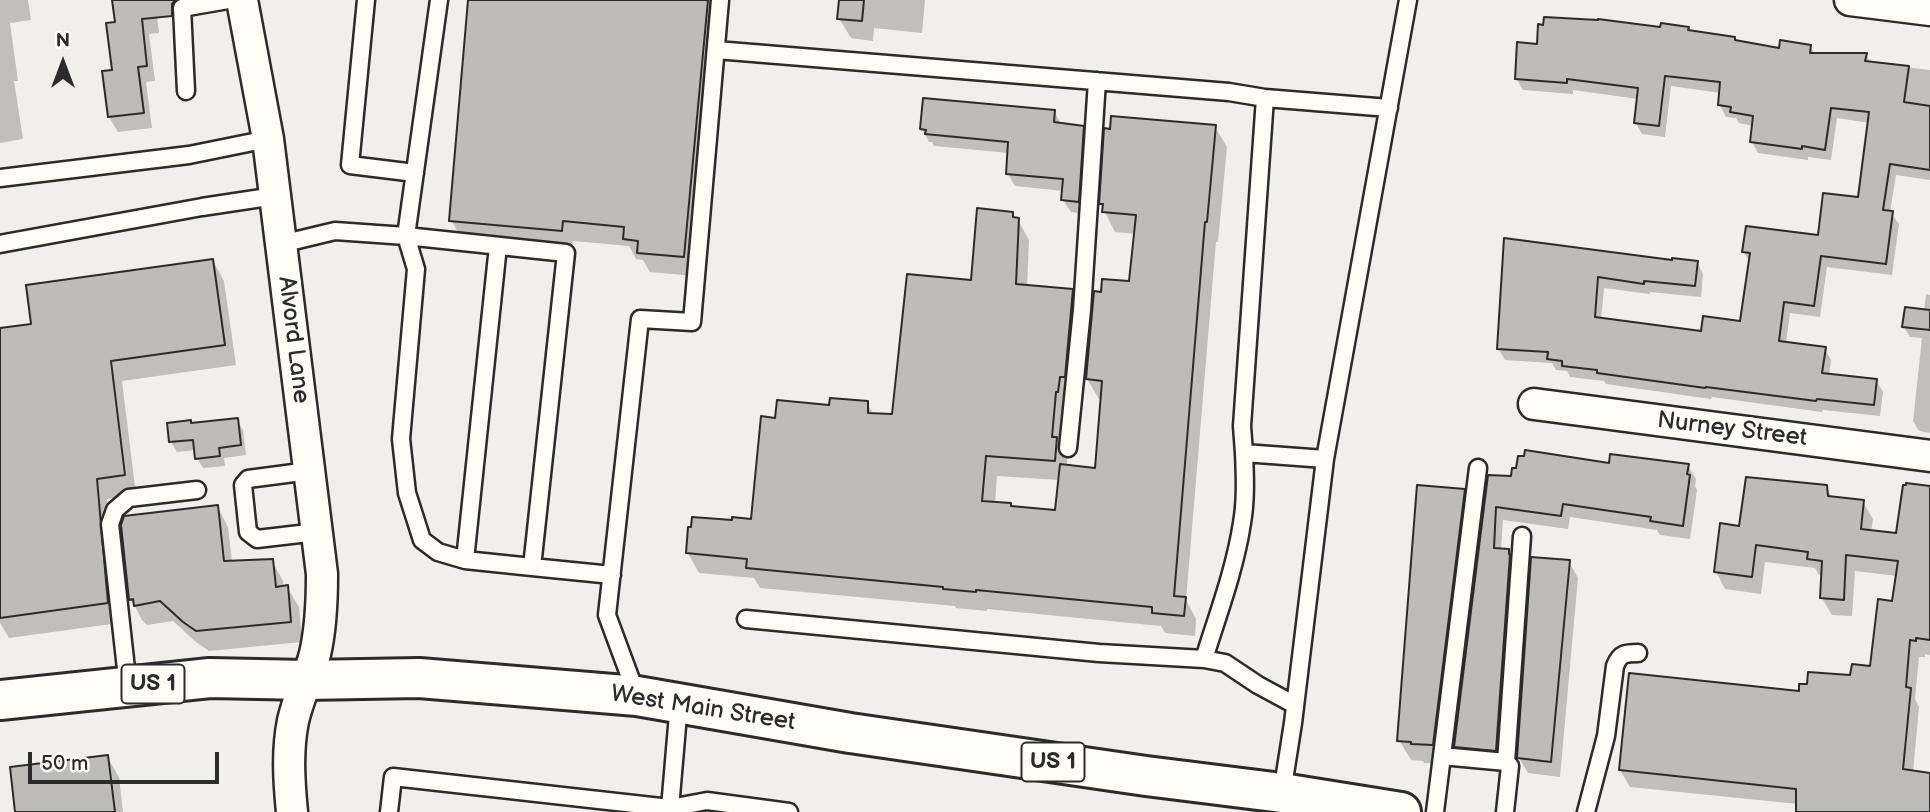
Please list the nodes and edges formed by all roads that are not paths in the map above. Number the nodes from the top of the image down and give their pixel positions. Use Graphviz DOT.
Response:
graph roads {
  1 [pos="228,0"];
  2 [pos="242,0"];
  3 [pos="366,0"];
  4 [pos="439,0"];
  5 [pos="720,0"];
  6 [pos="1408,0"];
  7 [pos="1850,0"];
  8 [pos="182,4"];
  9 [pos="1930,10"];
  10 [pos="716,50"];
  11 [pos="1097,81"];
  12 [pos="186,91"];
  13 [pos="1265,98"];
  14 [pos="1389,108"];
  15 [pos="268,139"];
  16 [pos="415,173"];
  17 [pos="0,178"];
  18 [pos="275,197"];
  19 [pos="406,236"];
  20 [pos="0,244"];
  21 [pos="281,244"];
  22 [pos="498,246"];
  23 [pos="1534,404"];
  24 [pos="1068,447"];
  25 [pos="1244,453"];
  26 [pos="1930,456"];
  27 [pos="1325,458"];
  28 [pos="1478,467"];
  29 [pos="309,471"];
  30 [pos="197,490"];
  31 [pos="317,532"];
  32 [pos="1522,536"];
  33 [pos="465,560"];
  34 [pos="532,567"];
  35 [pos="611,575"];
  36 [pos="746,619"];
  37 [pos="1638,653"];
  38 [pos="1203,659"];
  39 [pos="306,680"];
  40 [pos="128,687"];
  41 [pos="637,696"];
  42 [pos="0,700"];
  43 [pos="679,703"];
  44 [pos="1295,705"];
  45 [pos="1441,755"];
  46 [pos="1506,762"];
  47 [pos="1282,793"];
  48 [pos="730,808"];
  49 [pos="670,810"];
  50 [pos="292,812"];
  51 [pos="389,812"];
  52 [pos="789,812"];
  53 [pos="1401,812"];
  54 [pos="1435,812"];
  55 [pos="1505,812"];
  56 [pos="1586,812"];
  1 -- 8 [label="lane"];
  2 -- 15 [label="street, Alvord Lane"];
  3 -- 16 [label="lane"];
  4 -- 16 [label="lane"];
  5 -- 10 [label="lane"];
  6 -- 14 [label="lane"];
  7 -- 9 [label="street"];
  8 -- 12 [label="lane"];
  10 -- 11 [label="lane"];
  10 -- 35 [label="lane"];
  11 -- 13 [label="lane"];
  11 -- 24 [label="lane"];
  13 -- 14 [label="lane"];
  13 -- 25 [label="lane"];
  14 -- 27 [label="lane"];
  15 -- 17 [label="lane"];
  15 -- 18 [label="street, Alvord Lane"];
  16 -- 19 [label="lane"];
  18 -- 20 [label="lane"];
  18 -- 21 [label="street, Alvord Lane"];
  19 -- 21 [label="lane"];
  19 -- 22 [label="lane"];
  19 -- 33 [label="lane"];
  21 -- 29 [label="street, Alvord Lane"];
  22 -- 33 [label="lane"];
  22 -- 34 [label="lane"];
  23 -- 26 [label="street, Nurney Street"];
  25 -- 27 [label="lane"];
  25 -- 38 [label="lane"];
  27 -- 44 [label="lane"];
  28 -- 45 [label="lane"];
  29 -- 31 [label="street, Alvord Lane"];
  29 -- 31 [label="lane"];
  30 -- 40 [label="lane"];
  31 -- 39 [label="street, Alvord Lane"];
  32 -- 46 [label="lane"];
  33 -- 34 [label="lane"];
  34 -- 35 [label="lane"];
  35 -- 41 [label="lane"];
  36 -- 38 [label="lane"];
  37 -- 56 [label="lane"];
  38 -- 44 [label="lane"];
  39 -- 40 [label="main road, West Main Street / US 1"];
  39 -- 41 [label="main road, West Main Street / US 1"];
  39 -- 50 [label="street, Alvord Lane"];
  40 -- 42 [label="main road, West Main Street / US 1"];
  41 -- 43 [label="main road, West Main Street / US 1"];
  43 -- 47 [label="main road, West Main Street / US 1"];
  43 -- 49 [label="lane"];
  44 -- 47 [label="lane"];
  45 -- 46 [label="lane"];
  45 -- 54 [label="lane"];
  46 -- 55 [label="lane"];
  47 -- 53 [label="main road, West Main Street / US 1"];
  48 -- 49 [label="lane"];
  48 -- 52 [label="lane"];
  49 -- 51 [label="lane"];
}
